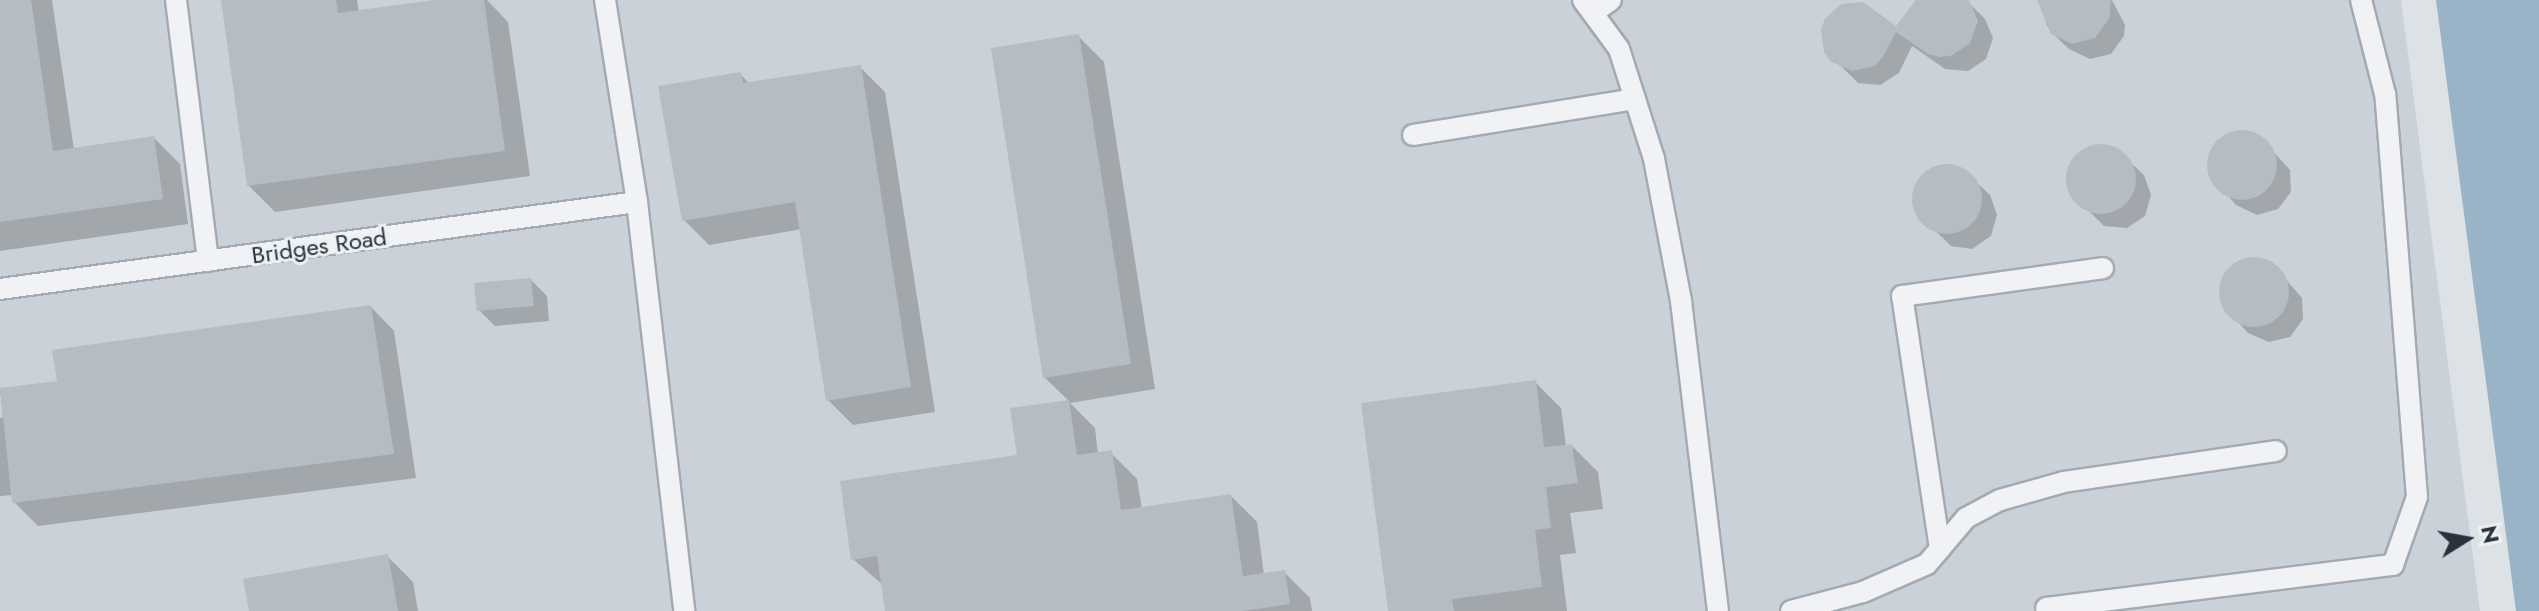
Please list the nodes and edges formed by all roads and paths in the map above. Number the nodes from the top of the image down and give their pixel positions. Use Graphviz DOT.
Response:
graph roads {
  1 [pos="176,0"];
  2 [pos="605,0"];
  3 [pos="1611,0"];
  4 [pos="2361,0"];
  5 [pos="1588,6"];
  6 [pos="1635,99"];
  7 [pos="1413,135"];
  8 [pos="637,202"];
  9 [pos="208,261"];
  10 [pos="2103,268"];
  11 [pos="0,289"];
  12 [pos="2276,451"];
  13 [pos="1940,549"];
  14 [pos="2046,608"];
  15 [pos="684,611"];
  16 [pos="1718,611"];
  17 [pos="1791,611"];
  1 -- 9 [label="lane"];
  2 -- 8 [label="lane"];
  3 -- 5 [label="lane"];
  4 -- 14 [label="lane"];
  5 -- 6 [label="lane"];
  6 -- 7 [label="lane"];
  6 -- 16 [label="lane"];
  8 -- 9 [label="lane, Bridges Road"];
  8 -- 15 [label="lane"];
  9 -- 11 [label="lane, Bridges Road"];
  10 -- 13 [label="lane"];
  12 -- 13 [label="lane"];
  13 -- 17 [label="lane"];
}
